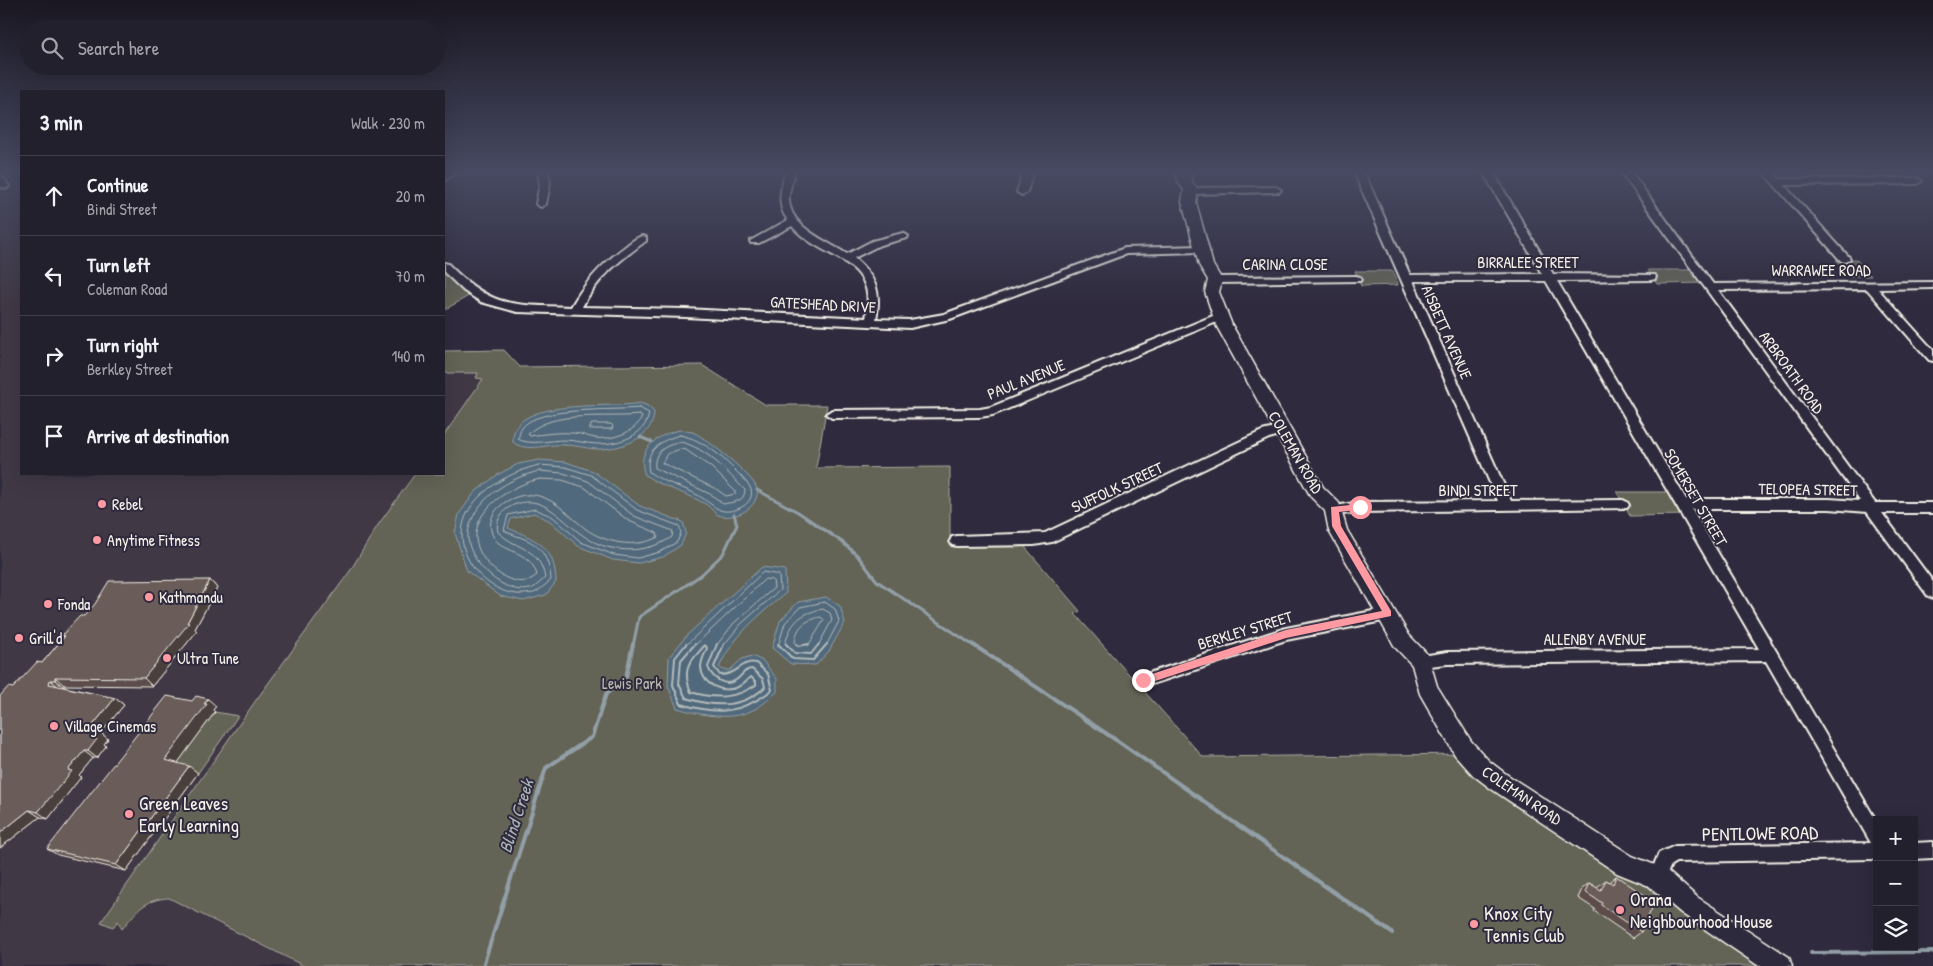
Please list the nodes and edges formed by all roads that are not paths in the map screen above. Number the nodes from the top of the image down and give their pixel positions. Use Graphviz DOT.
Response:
graph roads {
  1 [pos="790,217"];
  2 [pos="1193,217"];
  3 [pos="1379,217"];
  4 [pos="1514,217"];
  5 [pos="1659,217"];
  6 [pos="1808,217"];
  7 [pos="792,222"];
  8 [pos="903,236"];
  9 [pos="642,239"];
  10 [pos="755,241"];
  11 [pos="1202,249"];
  12 [pos="846,258"];
  13 [pos="1845,259"];
  14 [pos="445,267"];
  15 [pos="1549,277"];
  16 [pos="1651,277"];
  17 [pos="1406,278"];
  18 [pos="1356,279"];
  19 [pos="1215,280"];
  20 [pos="1933,285"];
  21 [pos="1870,286"];
  22 [pos="1710,287"];
  23 [pos="575,310"];
  24 [pos="1220,317"];
  25 [pos="870,323"];
  26 [pos="1933,357"];
  27 [pos="832,414"];
  28 [pos="1283,430"];
  29 [pos="1682,504"];
  30 [pos="1623,505"];
  31 [pos="1507,506"];
  32 [pos="1871,507"];
  33 [pos="1933,508"];
  34 [pos="1334,510"];
  35 [pos="957,541"];
  36 [pos="1933,592"];
  37 [pos="1388,614"];
  38 [pos="1770,655"];
  39 [pos="1421,661"];
  40 [pos="1143,680"];
  41 [pos="1873,831"];
  42 [pos="1933,850"];
  43 [pos="1873,851"];
  44 [pos="1918,851"];
  45 [pos="1657,877"];
  46 [pos="1778,966"];
  1 -- 7 [label="street"];
  2 -- 11 [label="street, COLEMAN ROAD"];
  3 -- 17 [label="street, AISBETT AVENUE"];
  4 -- 15 [label="street, SOMERSET STREET"];
  5 -- 22 [label="street, ARBROATH ROAD"];
  6 -- 13 [label="street"];
  7 -- 10 [label="street"];
  7 -- 12 [label="street"];
  8 -- 12 [label="street"];
  9 -- 23 [label="street"];
  11 -- 19 [label="street, COLEMAN ROAD"];
  11 -- 25 [label="street, GATESHEAD DRIVE"];
  12 -- 25 [label="street"];
  14 -- 23 [label="street, GATESHEAD DRIVE"];
  15 -- 16 [label="street, BIRRALEE STREET"];
  15 -- 17 [label="street, BIRRALEE STREET"];
  15 -- 29 [label="street, SOMERSET STREET"];
  17 -- 31 [label="street, AISBETT AVENUE"];
  18 -- 19 [label="street, CARINA CLOSE"];
  19 -- 24 [label="street, COLEMAN ROAD"];
  20 -- 21 [label="street, WARRAWEE ROAD"];
  21 -- 22 [label="street, WARRAWEE ROAD"];
  21 -- 26 [label="street"];
  22 -- 32 [label="street, ARBROATH ROAD"];
  23 -- 25 [label="street, GATESHEAD DRIVE"];
  24 -- 27 [label="street, PAUL AVENUE"];
  24 -- 28 [label="street, COLEMAN ROAD"];
  28 -- 34 [label="street, COLEMAN ROAD"];
  28 -- 35 [label="street, SUFFOLK STREET"];
  29 -- 32 [label="street, TELOPEA STREET"];
  29 -- 38 [label="street, SOMERSET STREET"];
  30 -- 31 [label="street, BINDI STREET"];
  31 -- 34 [label="street, BINDI STREET"];
  32 -- 33 [label="street, TELOPEA STREET"];
  32 -- 36 [label="street, ARBROATH ROAD"];
  34 -- 37 [label="street, COLEMAN ROAD"];
  37 -- 39 [label="street, COLEMAN ROAD"];
  37 -- 40 [label="street, BERKLEY STREET"];
  38 -- 39 [label="street, ALLENBY AVENUE"];
  38 -- 41 [label="street, SOMERSET STREET"];
  39 -- 45 [label="street, COLEMAN ROAD"];
  42 -- 44 [label="street"];
  43 -- 45 [label="street, PENTLOWE ROAD"];
  45 -- 46 [label="street, COLEMAN ROAD"];
}
